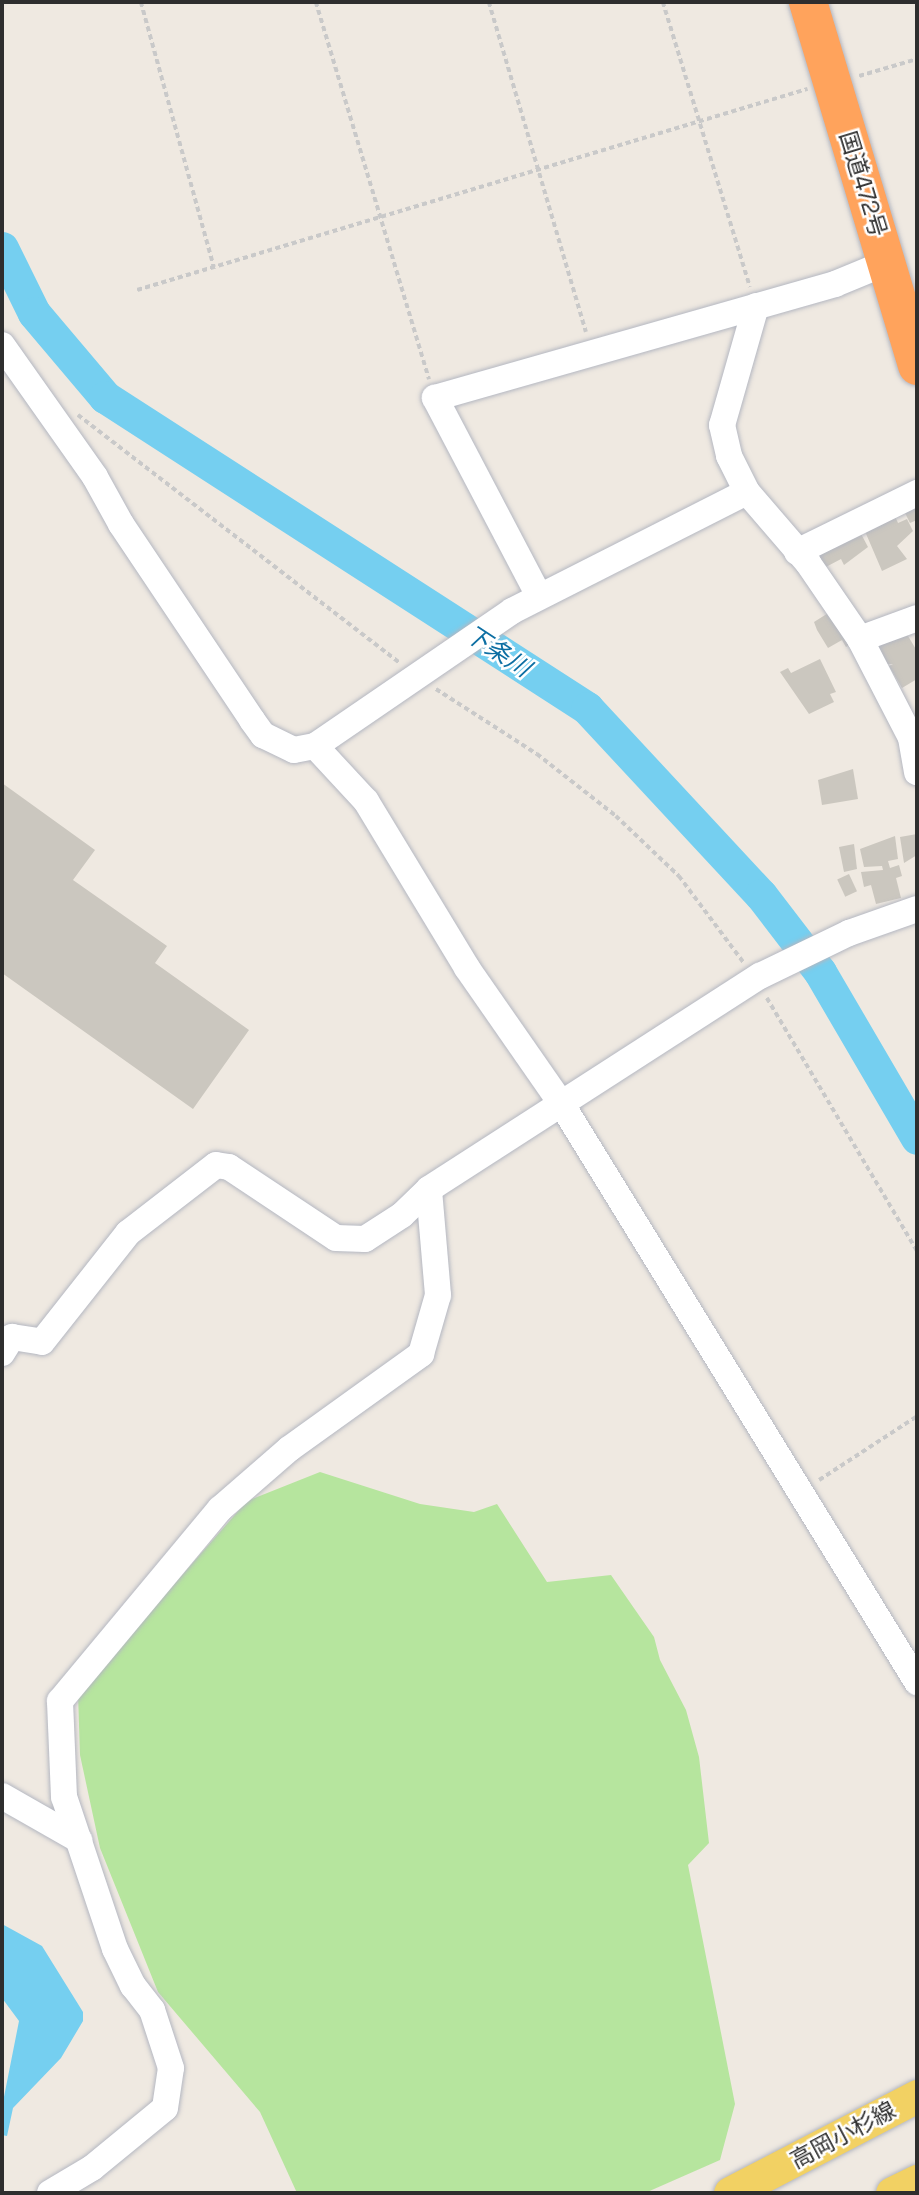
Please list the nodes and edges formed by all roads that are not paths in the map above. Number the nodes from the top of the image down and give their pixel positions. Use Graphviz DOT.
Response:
graph roads {
  1 [pos="808,2"];
  2 [pos="833,2"];
  3 [pos="844,79"];
  4 [pos="902,274"];
  5 [pos="756,306"];
  6 [pos="2,345"];
  7 [pos="915,349"];
  8 [pos="747,492"];
  9 [pos="917,493"];
  10 [pos="797,552"];
  11 [pos="539,596"];
  12 [pos="917,618"];
  13 [pos="860,639"];
  14 [pos="315,746"];
  15 [pos="917,772"];
  16 [pos="917,909"];
  17 [pos="561,1103"];
  18 [pos="429,1189"];
  19 [pos="2,1353"];
  20 [pos="917,1682"];
  21 [pos="2,1796"];
  22 [pos="79,1840"];
  23 [pos="917,2096"];
  24 [pos="917,2181"];
  25 [pos="50,2193"];
  26 [pos="730,2193"];
  27 [pos="891,2193"];
  1 -- 3 [label="highway, 国道472号"];
  2 -- 3 [label="highway, 国道472号"];
  3 -- 4 [label="highway, 国道472号"];
  4 -- 5 [label="street"];
  4 -- 7 [label="highway, 国道472号"];
  5 -- 8 [label="street"];
  5 -- 11 [label="street"];
  6 -- 14 [label="street"];
  8 -- 10 [label="street"];
  8 -- 11 [label="street"];
  9 -- 10 [label="street"];
  10 -- 13 [label="street"];
  11 -- 14 [label="street"];
  12 -- 13 [label="street"];
  13 -- 15 [label="street"];
  14 -- 17 [label="street"];
  16 -- 17 [label="street"];
  17 -- 18 [label="street"];
  17 -- 20 [label="street"];
  18 -- 19 [label="street"];
  18 -- 22 [label="street"];
  21 -- 22 [label="street"];
  22 -- 25 [label="street"];
  23 -- 26 [label="main road, 高岡小杉線"];
  24 -- 27 [label="main road"];
}
